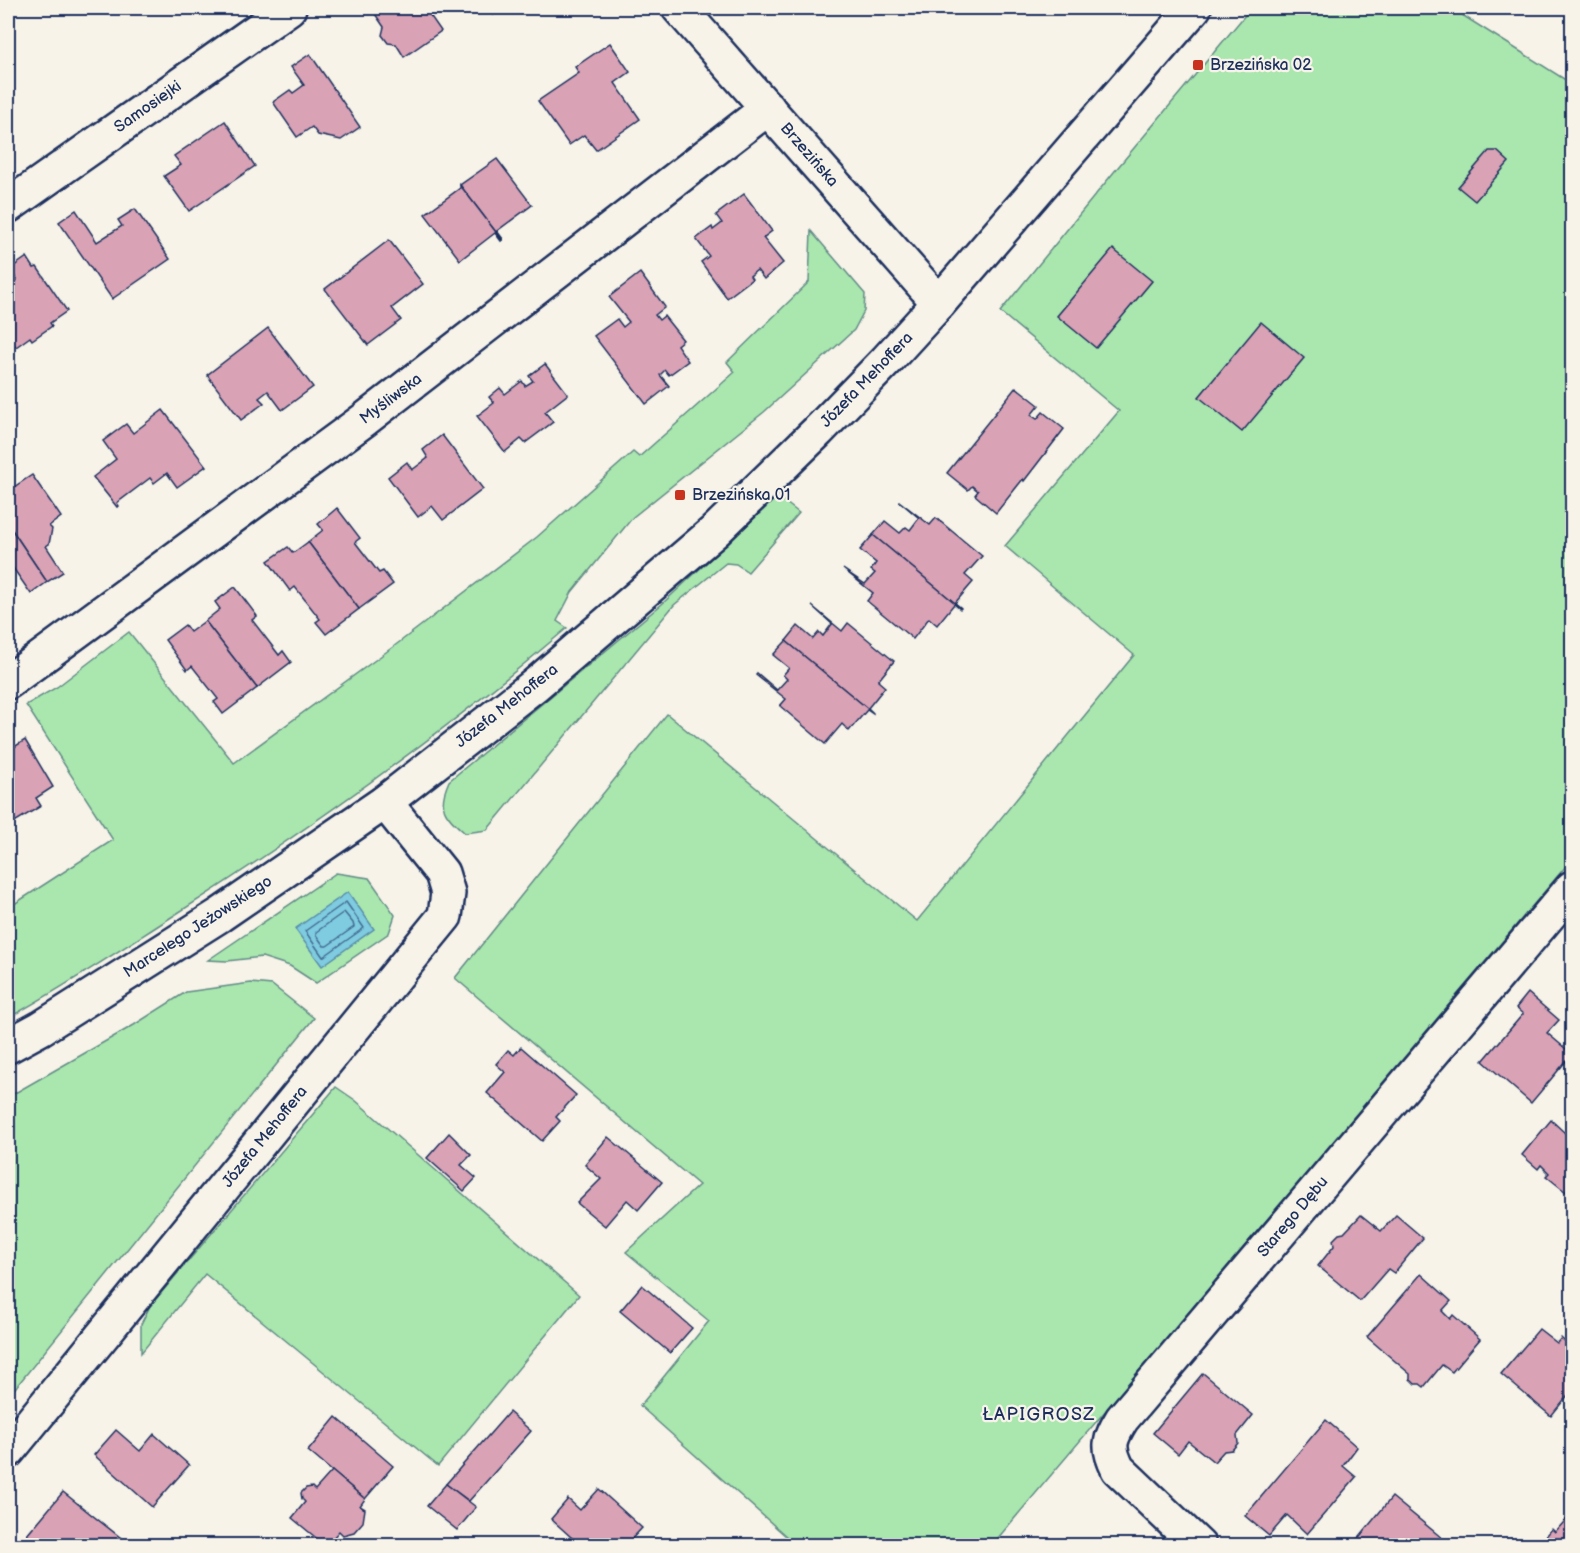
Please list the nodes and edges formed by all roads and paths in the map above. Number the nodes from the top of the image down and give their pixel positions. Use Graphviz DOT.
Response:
graph roads {
  1 [pos="289,8"];
  2 [pos="679,8"];
  3 [pos="1194,8"];
  4 [pos="768,108"];
  5 [pos="8,206"];
  6 [pos="939,303"];
  7 [pos="8,682"];
  8 [pos="384,802"];
  9 [pos="1572,888"];
  10 [pos="8,1046"];
  11 [pos="8,1451"];
  12 [pos="1199,1545"];
  1 -- 5 [label="street, Samosiejki"];
  2 -- 4 [label="street, Brzezińska"];
  3 -- 6 [label="street, Józefa Mehoffera"];
  4 -- 6 [label="street, Brzezińska"];
  4 -- 7 [label="street, Myśliwska"];
  6 -- 8 [label="street, Józefa Mehoffera"];
  8 -- 10 [label="street, Marcelego Jeżowskiego"];
  8 -- 11 [label="street, Józefa Mehoffera"];
  9 -- 12 [label="street, Starego Dębu"];
}
